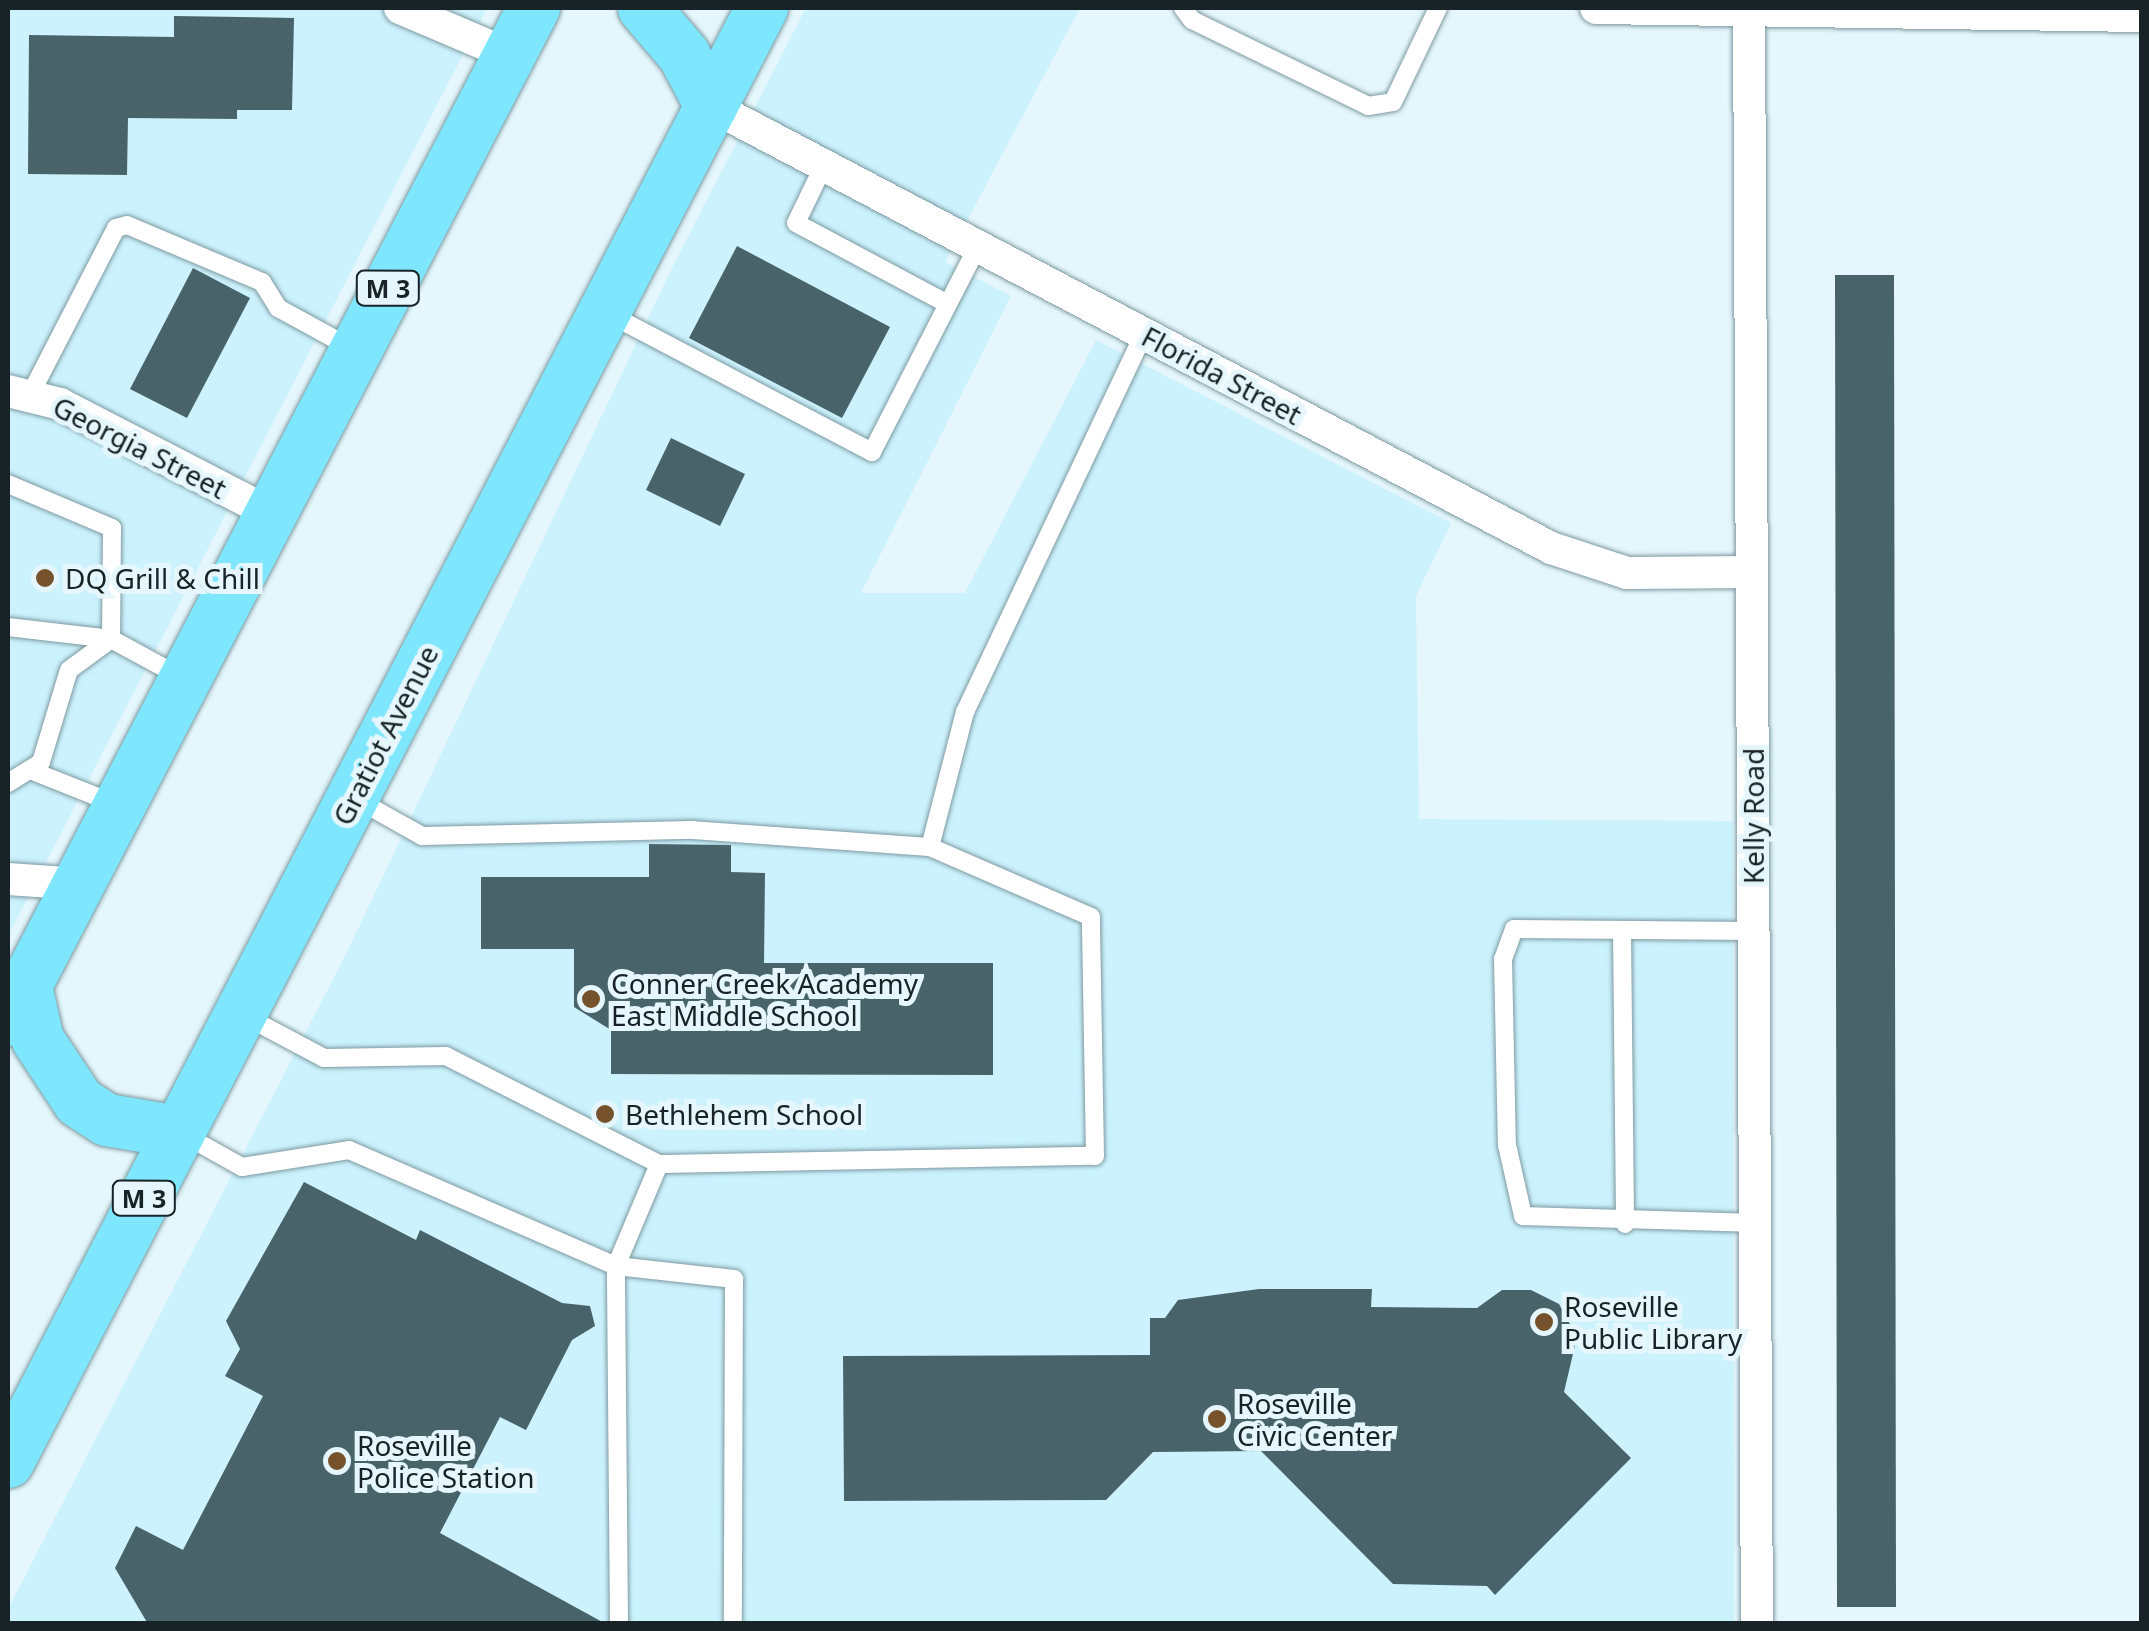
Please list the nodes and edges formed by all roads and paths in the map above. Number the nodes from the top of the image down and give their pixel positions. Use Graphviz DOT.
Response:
graph roads {
  1 [pos="400,8"];
  2 [pos="534,8"];
  3 [pos="644,8"];
  4 [pos="762,8"];
  5 [pos="1183,8"];
  6 [pos="1438,8"];
  7 [pos="1596,8"];
  8 [pos="1749,11"];
  9 [pos="2142,16"];
  10 [pos="510,55"];
  11 [pos="710,106"];
  12 [pos="824,165"];
  13 [pos="978,246"];
  14 [pos="948,304"];
  15 [pos="604,312"];
  16 [pos="1144,333"];
  17 [pos="356,350"];
  18 [pos="19,392"];
  19 [pos="8,484"];
  20 [pos="268,512"];
  21 [pos="1752,572"];
  22 [pos="8,628"];
  23 [pos="111,638"];
  24 [pos="186,680"];
  25 [pos="34,772"];
  26 [pos="8,783"];
  27 [pos="353,797"];
  28 [pos="121,806"];
  29 [pos="930,847"];
  30 [pos="8,880"];
  31 [pos="80,884"];
  32 [pos="1754,931"];
  33 [pos="1622,932"];
  34 [pos="17,1004"];
  35 [pos="240,1014"];
  36 [pos="178,1132"];
  37 [pos="659,1164"];
  38 [pos="1756,1222"];
  39 [pos="1625,1224"];
  40 [pos="616,1266"];
  41 [pos="8,1460"];
  42 [pos="620,1624"];
  43 [pos="733,1624"];
  44 [pos="1756,1624"];
  1 -- 10 [label="street"];
  2 -- 10 [label="main road, M 3"];
  3 -- 11 [label="main road"];
  4 -- 11 [label="main road, Gratiot Avenue / M 3"];
  5 -- 6 [label="lane"];
  7 -- 8 [label="street"];
  8 -- 9 [label="street"];
  8 -- 21 [label="street, Kelly Road"];
  10 -- 17 [label="main road, M 3"];
  11 -- 12 [label="street, Florida Street"];
  11 -- 15 [label="main road, Gratiot Avenue / M 3"];
  12 -- 13 [label="street, Florida Street"];
  12 -- 14 [label="lane"];
  13 -- 14 [label="lane"];
  13 -- 16 [label="street, Florida Street"];
  14 -- 15 [label="lane"];
  15 -- 27 [label="main road, Gratiot Avenue / M 3"];
  16 -- 21 [label="street, Florida Street"];
  16 -- 29 [label="lane"];
  17 -- 18 [label="lane"];
  17 -- 20 [label="main road, M 3"];
  18 -- 20 [label="street, Georgia Street"];
  19 -- 23 [label="lane"];
  20 -- 24 [label="main road, M 3"];
  21 -- 32 [label="street, Kelly Road"];
  22 -- 23 [label="lane"];
  23 -- 24 [label="lane"];
  23 -- 25 [label="lane"];
  24 -- 28 [label="main road, M 3"];
  25 -- 26 [label="lane"];
  25 -- 28 [label="lane"];
  27 -- 29 [label="lane"];
  27 -- 35 [label="main road, Gratiot Avenue / M 3"];
  28 -- 31 [label="main road, M 3"];
  29 -- 37 [label="lane"];
  30 -- 31 [label="street"];
  31 -- 34 [label="main road, M 3"];
  32 -- 33 [label="lane"];
  32 -- 38 [label="street, Kelly Road"];
  33 -- 39 [label="lane"];
  33 -- 39 [label="lane"];
  34 -- 36 [label="main road"];
  35 -- 36 [label="main road, Gratiot Avenue / M 3"];
  35 -- 37 [label="lane"];
  36 -- 40 [label="lane"];
  36 -- 41 [label="main road, Gratiot Avenue / M 3"];
  37 -- 40 [label="lane"];
  38 -- 39 [label="lane"];
  38 -- 44 [label="street, Kelly Road"];
  40 -- 42 [label="lane"];
  40 -- 43 [label="lane"];
}
